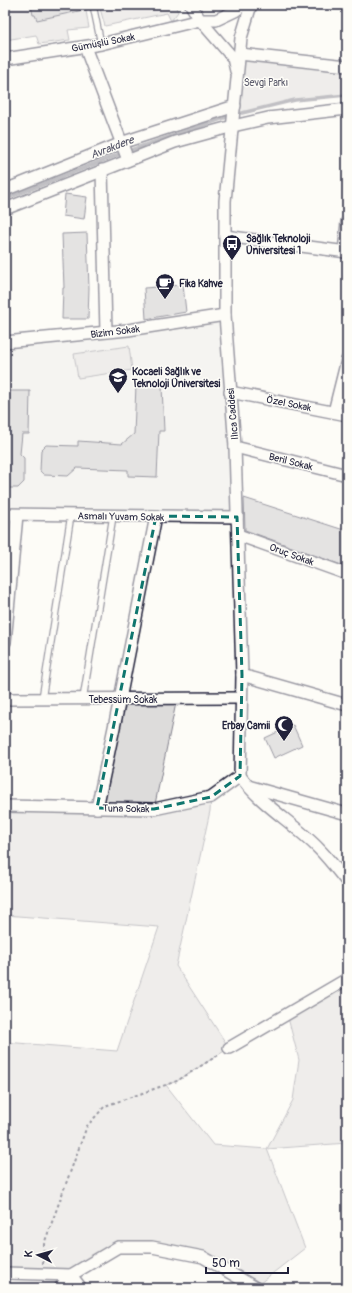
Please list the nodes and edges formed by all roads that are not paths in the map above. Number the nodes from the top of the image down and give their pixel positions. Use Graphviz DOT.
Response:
graph roads {
  1 [pos="93,5"];
  2 [pos="190,5"];
  3 [pos="243,5"];
  4 [pos="251,5"];
  5 [pos="200,20"];
  6 [pos="101,44"];
  7 [pos="85,46"];
  8 [pos="240,54"];
  9 [pos="5,59"];
  10 [pos="347,66"];
  11 [pos="237,77"];
  12 [pos="235,106"];
  13 [pos="347,109"];
  14 [pos="233,126"];
  15 [pos="121,143"];
  16 [pos="128,160"];
  17 [pos="102,170"];
  18 [pos="6,186"];
  19 [pos="10,207"];
  20 [pos="347,222"];
  21 [pos="225,236"];
  22 [pos="345,252"];
  23 [pos="225,315"];
  24 [pos="106,332"];
  25 [pos="5,342"];
  26 [pos="347,360"];
  27 [pos="230,392"];
  28 [pos="334,412"];
  29 [pos="347,415"];
  30 [pos="235,447"];
  31 [pos="347,475"];
  32 [pos="5,514"];
  33 [pos="17,515"];
  34 [pos="71,515"];
  35 [pos="113,516"];
  36 [pos="156,516"];
  37 [pos="237,517"];
  38 [pos="238,535"];
  39 [pos="347,574"];
  40 [pos="5,642"];
  41 [pos="242,675"];
  42 [pos="5,698"];
  43 [pos="241,698"];
  44 [pos="42,699"];
  45 [pos="84,699"];
  46 [pos="120,699"];
  47 [pos="347,705"];
  48 [pos="240,776"];
  49 [pos="247,786"];
  50 [pos="5,806"];
  51 [pos="96,808"];
  52 [pos="347,814"];
  53 [pos="347,882"];
  54 [pos="347,979"];
  55 [pos="229,1048"];
  56 [pos="5,1274"];
  57 [pos="71,1275"];
  58 [pos="60,1288"];
  59 [pos="81,1288"];
  60 [pos="256,1288"];
  1 -- 6 [label="lane"];
  2 -- 5 [label="street"];
  3 -- 5 [label="street, Gümüşlü Sokak"];
  4 -- 8 [label="street, Ilıca Caddesi"];
  5 -- 6 [label="street, Gümüşlü Sokak"];
  5 -- 11 [label="street"];
  6 -- 7 [label="street, Gümüşlü Sokak"];
  7 -- 9 [label="street, Gümüşlü Sokak"];
  7 -- 15 [label="street"];
  8 -- 10 [label="street"];
  8 -- 11 [label="street, Ilıca Caddesi"];
  11 -- 12 [label="street, Ilıca Caddesi"];
  12 -- 14 [label="street, Ilıca Caddesi"];
  12 -- 15 [label="street"];
  13 -- 14 [label="street"];
  14 -- 16 [label="street"];
  14 -- 21 [label="street, Ilıca Caddesi"];
  15 -- 16 [label="street"];
  15 -- 18 [label="street"];
  16 -- 17 [label="street"];
  17 -- 19 [label="street"];
  17 -- 24 [label="street"];
  18 -- 19 [label="street"];
  20 -- 22 [label="street"];
  21 -- 22 [label="street"];
  21 -- 23 [label="street, Ilıca Caddesi"];
  23 -- 24 [label="street, Bizim Sokak"];
  23 -- 27 [label="street, Ilıca Caddesi"];
  24 -- 25 [label="street, Bizim Sokak"];
  26 -- 28 [label="street"];
  27 -- 28 [label="street, Özel Sokak"];
  27 -- 30 [label="street, Ilıca Caddesi"];
  28 -- 29 [label="street, Özel Sokak"];
  30 -- 31 [label="street, Beril Sokak"];
  30 -- 37 [label="street, Ilıca Caddesi"];
  32 -- 33 [label="street, Asmalı Yuvam Sokak"];
  33 -- 34 [label="street, Asmalı Yuvam Sokak"];
  33 -- 40 [label="street"];
  34 -- 35 [label="street, Asmalı Yuvam Sokak"];
  34 -- 44 [label="lane"];
  35 -- 36 [label="street, Asmalı Yuvam Sokak"];
  35 -- 45 [label="lane"];
  36 -- 37 [label="street, Asmalı Yuvam Sokak"];
  36 -- 46 [label="street"];
  37 -- 38 [label="street, Ilıca Caddesi"];
  38 -- 39 [label="street, Oruç Sokak"];
  38 -- 41 [label="street, Ilıca Caddesi"];
  41 -- 43 [label="street, Ilıca Caddesi"];
  41 -- 47 [label="street"];
  42 -- 44 [label="street, Tebessüm Sokak"];
  43 -- 46 [label="street, Tebessüm Sokak"];
  43 -- 48 [label="street, Ilıca Caddesi"];
  44 -- 45 [label="street, Tebessüm Sokak"];
  45 -- 46 [label="street, Tebessüm Sokak"];
  46 -- 51 [label="street"];
  48 -- 49 [label="street"];
  48 -- 51 [label="street, Tuna Sokak"];
  49 -- 52 [label="street"];
  49 -- 53 [label="street"];
  50 -- 51 [label="street, Tuna Sokak"];
  54 -- 55 [label="street"];
  56 -- 57 [label="street"];
  57 -- 58 [label="street"];
  57 -- 59 [label="street"];
  57 -- 60 [label="street"];
}
